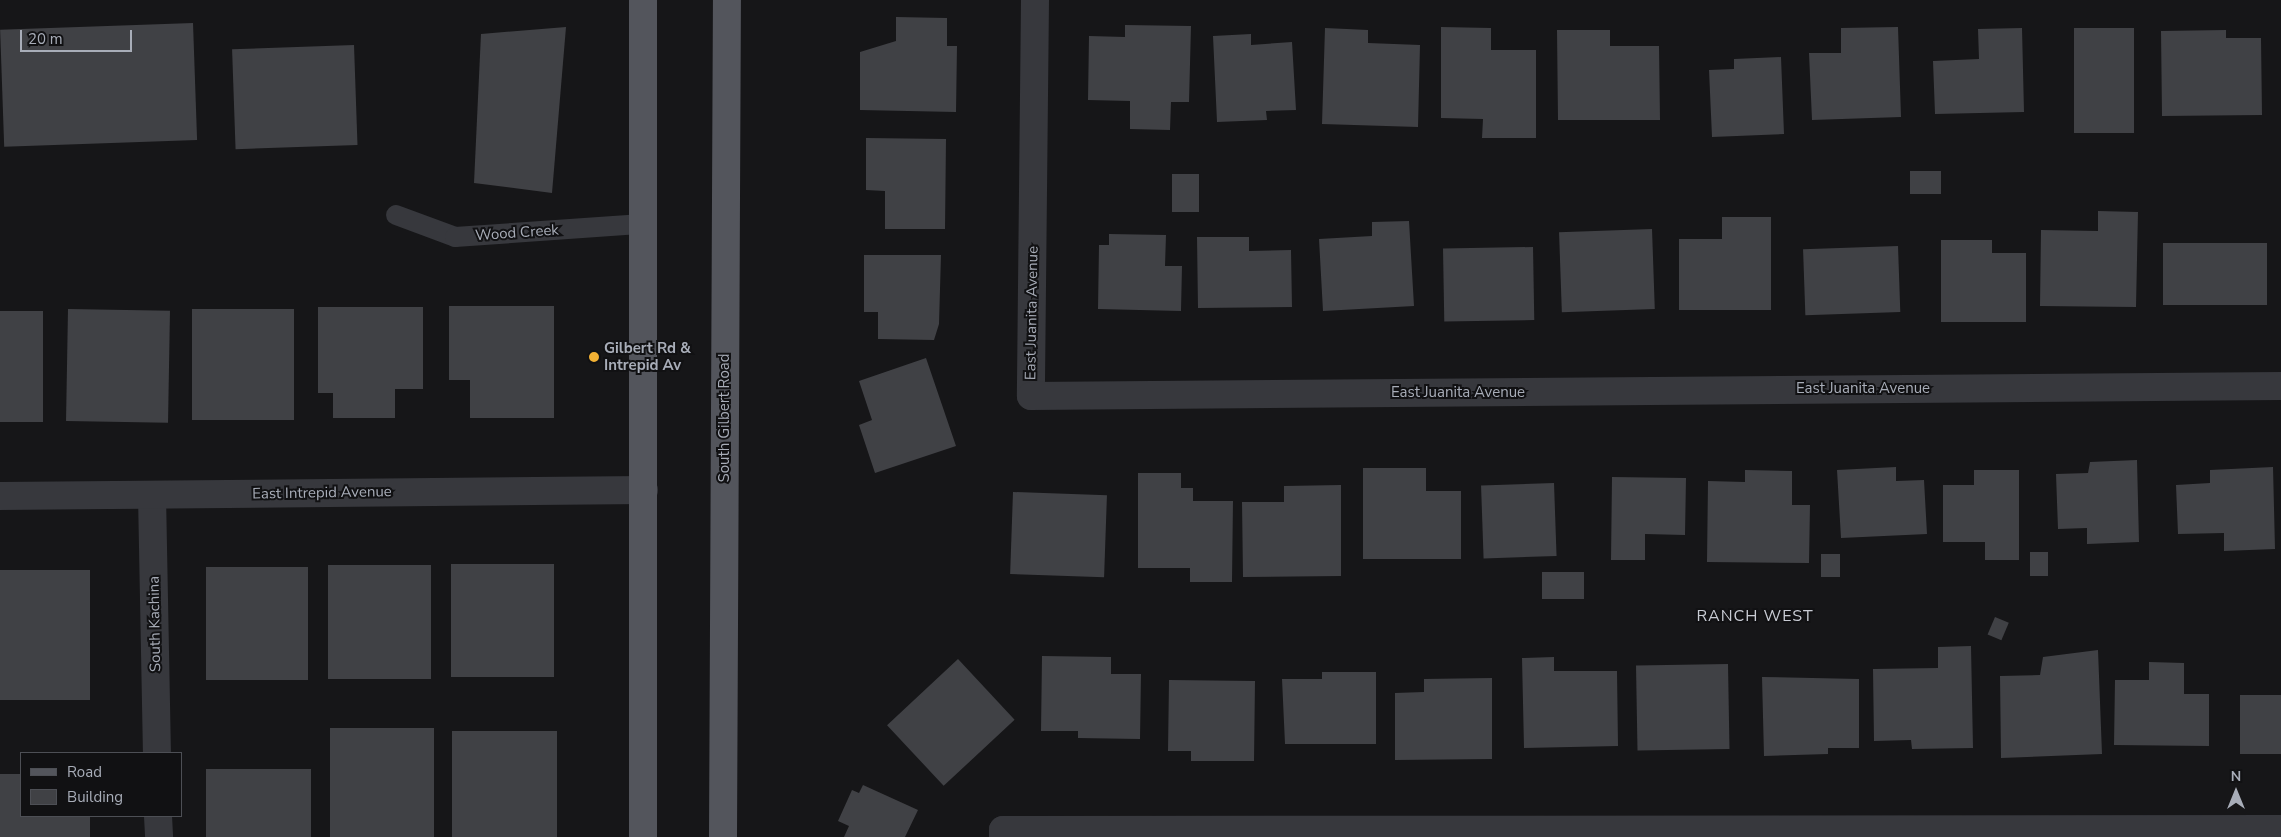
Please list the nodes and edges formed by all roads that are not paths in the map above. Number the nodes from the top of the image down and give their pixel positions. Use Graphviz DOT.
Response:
graph roads {
  1 [pos="643,0"];
  2 [pos="727,0"];
  3 [pos="1036,0"];
  4 [pos="396,215"];
  5 [pos="643,224"];
  6 [pos="2281,386"];
  7 [pos="644,490"];
  8 [pos="152,495"];
  9 [pos="0,496"];
  10 [pos="157,752"];
  11 [pos="158,817"];
  12 [pos="2281,829"];
  13 [pos="1003,834"];
  14 [pos="159,837"];
  15 [pos="642,837"];
  16 [pos="724,837"];
  1 -- 5 [label="main road"];
  2 -- 16 [label="main road, South Gilbert Road"];
  3 -- 6 [label="street, East Juanita Avenue"];
  4 -- 5 [label="lane, Wood Creek"];
  5 -- 7 [label="main road"];
  7 -- 8 [label="street, East Intrepid Avenue"];
  7 -- 15 [label="main road"];
  8 -- 9 [label="street, East Intrepid Avenue"];
  8 -- 10 [label="street, South Kachina"];
  11 -- 14 [label="street"];
  12 -- 13 [label="street"];
}
